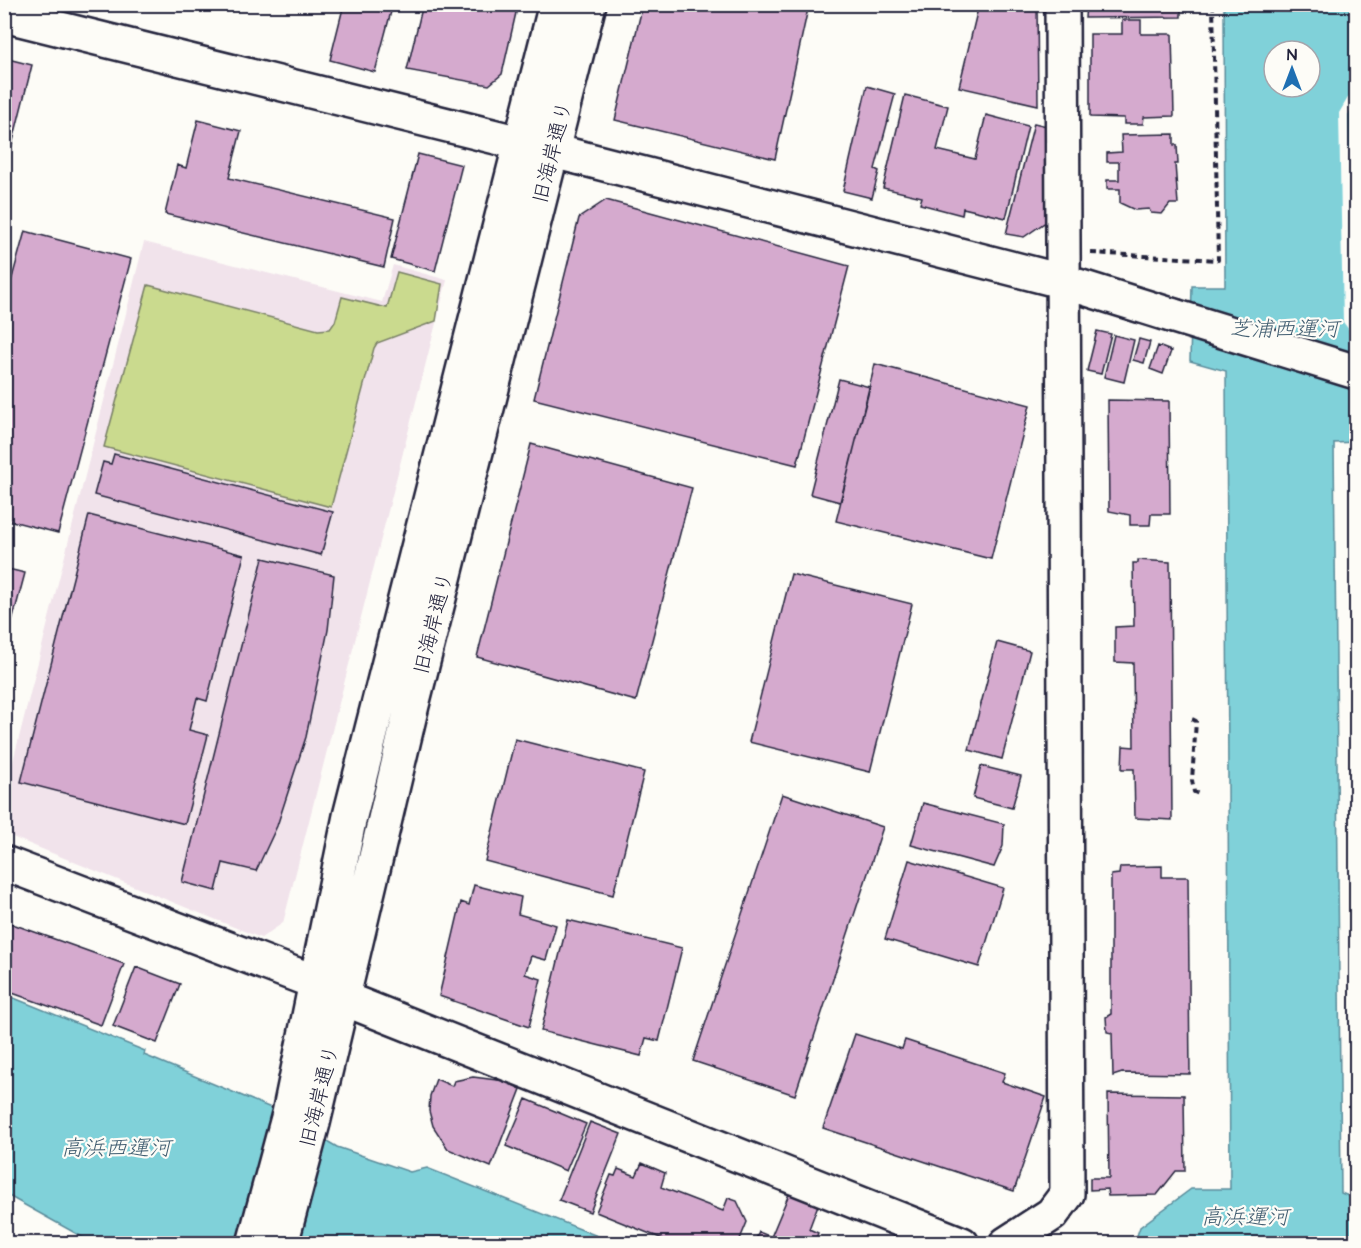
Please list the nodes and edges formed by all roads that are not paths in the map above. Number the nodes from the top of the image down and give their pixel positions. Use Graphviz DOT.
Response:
graph roads {
  1 [pos="556,4"];
  2 [pos="590,4"];
  3 [pos="1062,4"];
  4 [pos="4,15"];
  5 [pos="521,144"];
  6 [pos="552,152"];
  7 [pos="1065,267"];
  8 [pos="1356,372"];
  9 [pos="4,863"];
  10 [pos="315,982"];
  11 [pos="342,998"];
  12 [pos="301,1118"];
  13 [pos="254,1244"];
  14 [pos="281,1244"];
  15 [pos="962,1244"];
  16 [pos="1006,1244"];
  1 -- 5 [label="street, 旧海岸通り"];
  2 -- 6 [label="street, 旧海岸通り"];
  3 -- 7 [label="street"];
  4 -- 5 [label="street"];
  5 -- 6 [label="street"];
  5 -- 10 [label="street, 旧海岸通り"];
  6 -- 7 [label="street"];
  6 -- 11 [label="street, 旧海岸通り"];
  7 -- 8 [label="street, bridge"];
  7 -- 16 [label="street"];
  9 -- 10 [label="street"];
  10 -- 11 [label="street"];
  10 -- 12 [label="street, 旧海岸通り"];
  11 -- 12 [label="street, 旧海岸通り"];
  11 -- 15 [label="street"];
  12 -- 13 [label="street, 旧海岸通り"];
  12 -- 14 [label="street, 旧海岸通り"];
}
